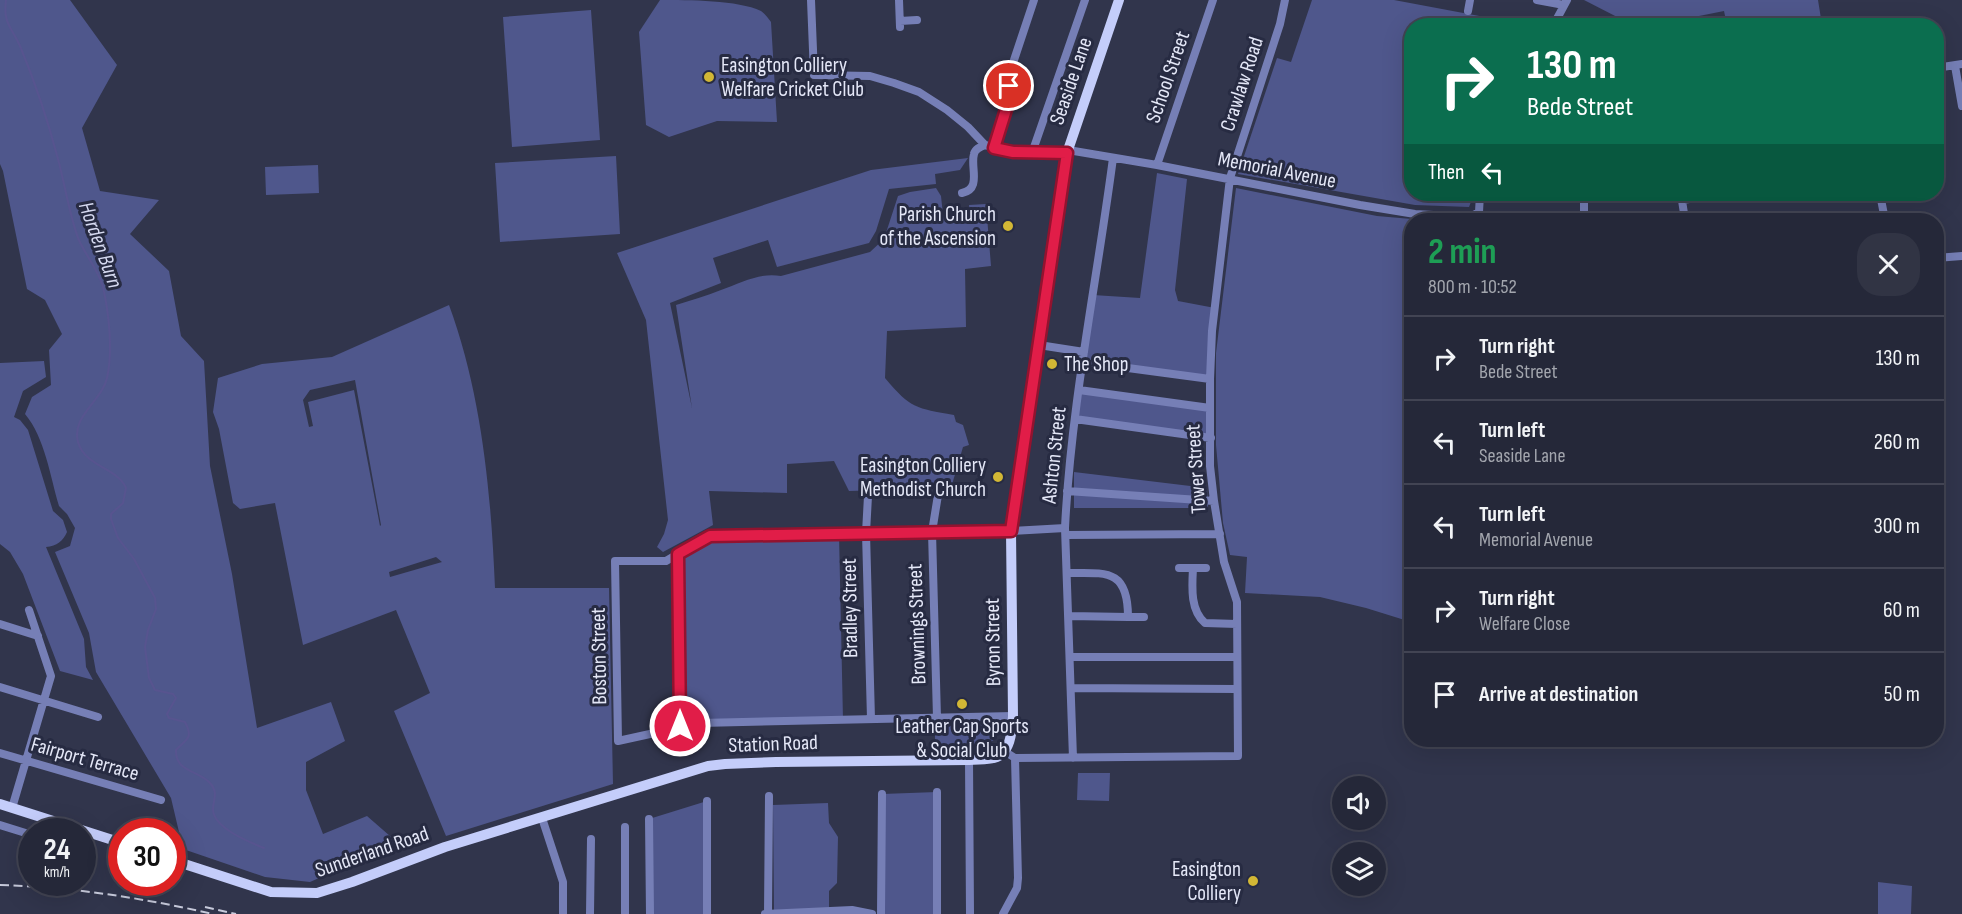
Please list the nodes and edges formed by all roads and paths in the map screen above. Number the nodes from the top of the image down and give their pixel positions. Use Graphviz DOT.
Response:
graph roads {
  1 [pos="811,0"];
  2 [pos="899,0"];
  3 [pos="1034,0"];
  4 [pos="1085,0"];
  5 [pos="1119,0"];
  6 [pos="1213,0"];
  7 [pos="1285,0"];
  8 [pos="1470,0"];
  9 [pos="1537,0"];
  10 [pos="1566,3"];
  11 [pos="1468,11"];
  12 [pos="1558,18"];
  13 [pos="917,20"];
  14 [pos="1958,65"];
  15 [pos="1962,106"];
  16 [pos="985,145"];
  17 [pos="994,148"];
  18 [pos="1067,152"];
  19 [pos="1032,153"];
  20 [pos="1113,158"];
  21 [pos="1157,165"];
  22 [pos="1230,178"];
  23 [pos="962,193"];
  24 [pos="1414,213"];
  25 [pos="1962,256"];
  26 [pos="1944,257"];
  27 [pos="1039,345"];
  28 [pos="1084,351"];
  29 [pos="1083,362"];
  30 [pos="1210,380"];
  31 [pos="1079,390"];
  32 [pos="1210,408"];
  33 [pos="1075,419"];
  34 [pos="1210,438"];
  35 [pos="1067,491"];
  36 [pos="938,495"];
  37 [pos="868,496"];
  38 [pos="1214,501"];
  39 [pos="1011,531"];
  40 [pos="932,532"];
  41 [pos="1066,532"];
  42 [pos="866,533"];
  43 [pos="1220,534"];
  44 [pos="678,554"];
  45 [pos="1179,568"];
  46 [pos="1192,568"];
  47 [pos="1206,568"];
  48 [pos="1067,573"];
  49 [pos="29,610"];
  50 [pos="1069,616"];
  51 [pos="1128,616"];
  52 [pos="1143,617"];
  53 [pos="0,624"];
  54 [pos="1237,624"];
  55 [pos="38,636"];
  56 [pos="1070,657"];
  57 [pos="1237,657"];
  58 [pos="0,687"];
  59 [pos="1071,688"];
  60 [pos="1237,689"];
  61 [pos="44,701"];
  62 [pos="1013,716"];
  63 [pos="98,717"];
  64 [pos="937,718"];
  65 [pos="871,719"];
  66 [pos="680,726"];
  67 [pos="1004,751"];
  68 [pos="0,753"];
  69 [pos="1015,758"];
  70 [pos="1072,758"];
  71 [pos="969,760"];
  72 [pos="26,761"];
  73 [pos="937,792"];
  74 [pos="882,794"];
  75 [pos="769,796"];
  76 [pos="161,800"];
  77 [pos="706,801"];
  78 [pos="0,804"];
  79 [pos="12,808"];
  80 [pos="33,818"];
  81 [pos="542,818"];
  82 [pos="649,819"];
  83 [pos="0,825"];
  84 [pos="625,827"];
  85 [pos="18,831"];
  86 [pos="591,839"];
  87 [pos="445,847"];
  88 [pos="186,865"];
  89 [pos="563,914"];
  90 [pos="590,914"];
  91 [pos="625,914"];
  92 [pos="650,914"];
  93 [pos="707,914"];
  94 [pos="766,914"];
  95 [pos="872,914"];
  96 [pos="881,914"];
  97 [pos="937,914"];
  98 [pos="970,914"];
  99 [pos="1003,914"];
  1 -- 16 [label="street"];
  2 -- 13 [label="street"];
  3 -- 17 [label="street"];
  4 -- 19 [label="street"];
  5 -- 18 [label="main road, Seaside Lane"];
  6 -- 21 [label="street, School Street"];
  7 -- 22 [label="street, Crawlaw Road"];
  8 -- 11 [label="street"];
  9 -- 10 [label="street"];
  10 -- 12 [label="street"];
  14 -- 15 [label="street"];
  16 -- 17 [label="street, Memorial Avenue"];
  16 -- 23 [label="street"];
  17 -- 19 [label="street, Memorial Avenue"];
  18 -- 19 [label="street, Memorial Avenue"];
  18 -- 20 [label="street, Memorial Avenue"];
  18 -- 27 [label="main road, Seaside Lane"];
  20 -- 21 [label="street, Memorial Avenue"];
  20 -- 28 [label="street, Ashton Street"];
  21 -- 22 [label="street, Memorial Avenue"];
  22 -- 24 [label="street, Memorial Avenue"];
  22 -- 30 [label="street, Tower Street"];
  25 -- 26 [label="street"];
  27 -- 28 [label="street"];
  27 -- 39 [label="main road, Seaside Lane"];
  28 -- 29 [label="street, Ashton Street"];
  29 -- 30 [label="street"];
  29 -- 31 [label="street, Ashton Street"];
  30 -- 32 [label="street, Tower Street"];
  31 -- 32 [label="street"];
  31 -- 33 [label="street, Ashton Street"];
  32 -- 34 [label="street, Tower Street"];
  33 -- 34 [label="street"];
  33 -- 35 [label="street, Ashton Street"];
  34 -- 38 [label="street, Tower Street"];
  35 -- 38 [label="street"];
  35 -- 41 [label="street, Ashton Street"];
  36 -- 40 [label="street, Brownings Street"];
  37 -- 42 [label="street, Bradley Street"];
  38 -- 43 [label="street, Tower Street"];
  39 -- 40 [label="street"];
  39 -- 41 [label="street"];
  39 -- 62 [label="main road, Byron Street"];
  40 -- 42 [label="street"];
  40 -- 64 [label="street, Brownings Street"];
  41 -- 43 [label="street"];
  41 -- 48 [label="street, Ashton Street"];
  42 -- 44 [label="street"];
  42 -- 65 [label="street, Bradley Street"];
  43 -- 54 [label="street, Tower Street"];
  44 -- 66 [label="street"];
  44 -- 66 [label="street, Boston Street"];
  45 -- 46 [label="street"];
  46 -- 47 [label="street"];
  46 -- 54 [label="street"];
  48 -- 50 [label="street, Ashton Street"];
  48 -- 51 [label="street"];
  49 -- 55 [label="street"];
  50 -- 51 [label="street"];
  50 -- 56 [label="street, Ashton Street"];
  51 -- 52 [label="street"];
  53 -- 55 [label="street"];
  54 -- 57 [label="street, Tower Street"];
  55 -- 61 [label="street"];
  56 -- 57 [label="street"];
  56 -- 59 [label="street, Ashton Street"];
  57 -- 60 [label="street, Tower Street"];
  58 -- 61 [label="street"];
  59 -- 60 [label="street"];
  59 -- 70 [label="street, Ashton Street"];
  60 -- 70 [label="street, Tower Street"];
  61 -- 63 [label="street"];
  61 -- 72 [label="street"];
  62 -- 64 [label="street"];
  62 -- 67 [label="main road, Byron Street"];
  64 -- 65 [label="street"];
  65 -- 66 [label="street"];
  67 -- 69 [label="street"];
  67 -- 71 [label="main road, Station Road"];
  68 -- 72 [label="street, Fairport Terrace"];
  69 -- 70 [label="street"];
  69 -- 99 [label="street"];
  71 -- 81 [label="main road, Station Road"];
  71 -- 98 [label="street"];
  72 -- 76 [label="street, Fairport Terrace"];
  72 -- 79 [label="street"];
  73 -- 97 [label="street"];
  74 -- 96 [label="street"];
  75 -- 94 [label="street"];
  77 -- 93 [label="street"];
  78 -- 79 [label="main road"];
  79 -- 80 [label="main road"];
  81 -- 87 [label="main road, Station Road"];
  81 -- 89 [label="street"];
  82 -- 92 [label="street"];
  83 -- 85 [label="street"];
  84 -- 91 [label="street"];
  86 -- 90 [label="street"];
  87 -- 88 [label="main road, Sunderland Road"];
  94 -- 95 [label="street"];
}
